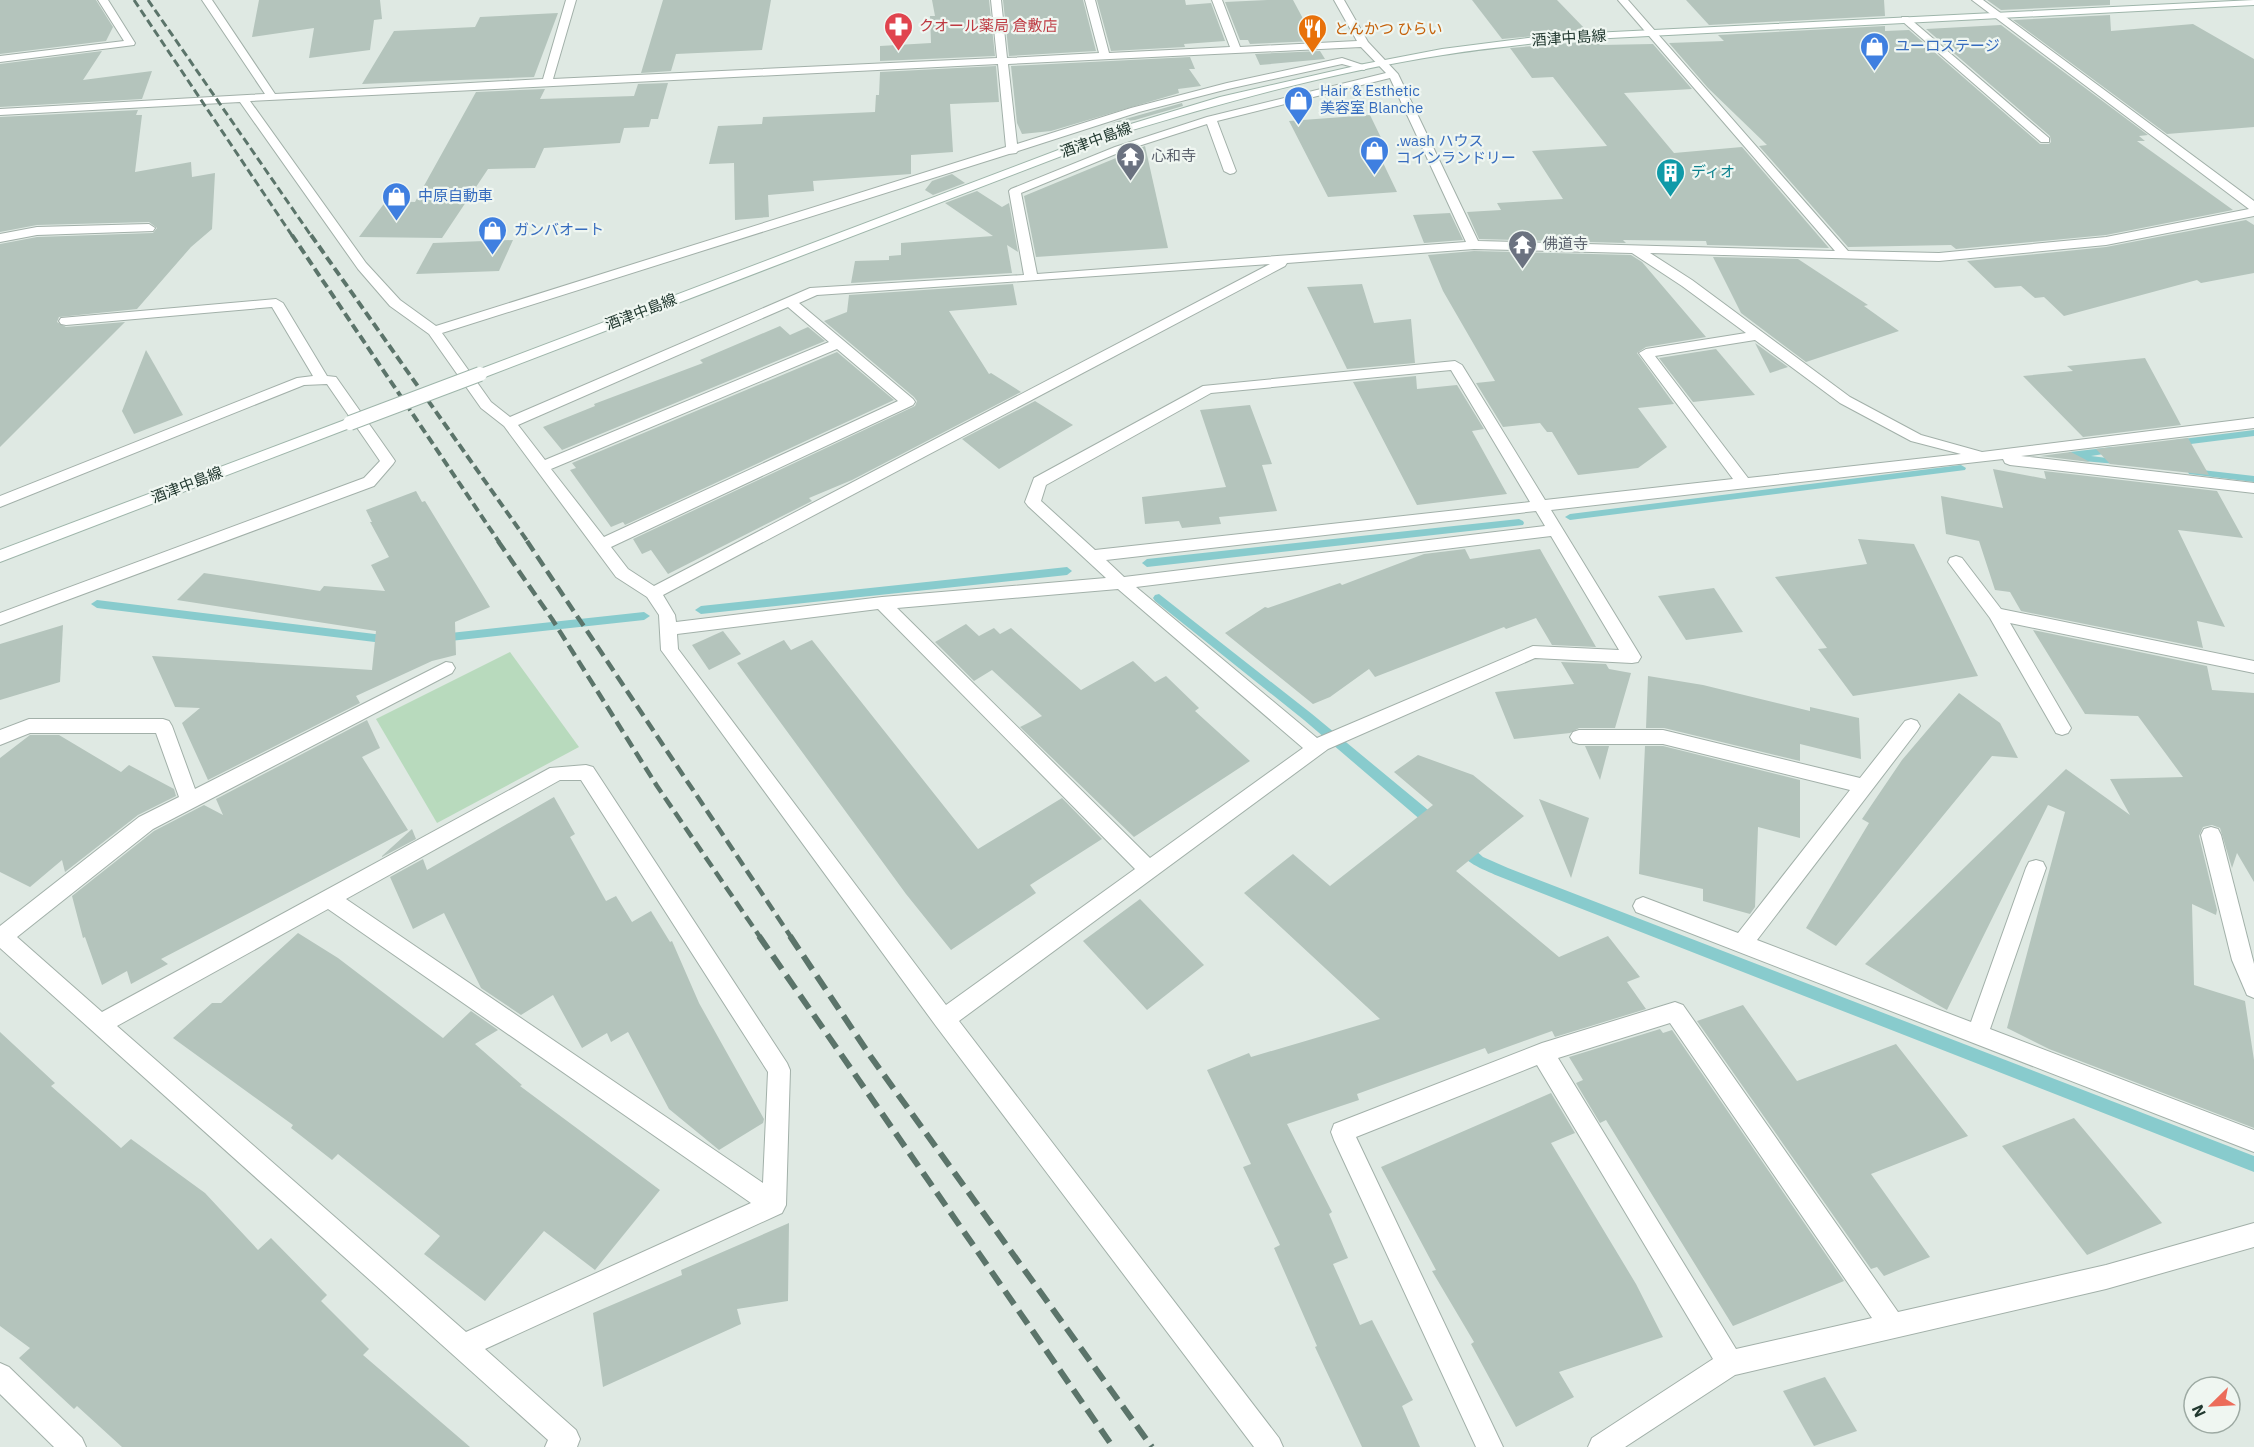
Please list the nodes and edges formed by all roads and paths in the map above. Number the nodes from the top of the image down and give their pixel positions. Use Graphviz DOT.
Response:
graph roads {
  1 [pos="103,0"];
  2 [pos="207,0"];
  3 [pos="571,0"];
  4 [pos="996,0"];
  5 [pos="1090,0"];
  6 [pos="1217,0"];
  7 [pos="1339,0"];
  8 [pos="1623,0"];
  9 [pos="1977,0"];
  10 [pos="2254,2"];
  11 [pos="1997,15"];
  12 [pos="1905,20"];
  13 [pos="1652,32"];
  14 [pos="1364,44"];
  15 [pos="1236,49"];
  16 [pos="1104,55"];
  17 [pos="0,60"];
  18 [pos="1003,60"];
  19 [pos="1384,63"];
  20 [pos="1364,67"];
  21 [pos="1392,74"];
  22 [pos="547,82"];
  23 [pos="271,96"];
  24 [pos="242,98"];
  25 [pos="0,112"];
  26 [pos="1211,119"];
  27 [pos="2045,140"];
  28 [pos="1012,151"];
  29 [pos="1230,171"];
  30 [pos="2254,207"];
  31 [pos="2254,212"];
  32 [pos="149,228"];
  33 [pos="0,238"];
  34 [pos="1474,245"];
  35 [pos="1632,248"];
  36 [pos="1846,256"];
  37 [pos="1289,259"];
  38 [pos="1031,278"];
  39 [pos="790,302"];
  40 [pos="66,321"];
  41 [pos="434,331"];
  42 [pos="1758,335"];
  43 [pos="838,343"];
  44 [pos="322,380"];
  45 [pos="509,423"];
  46 [pos="2254,423"];
  47 [pos="1986,456"];
  48 [pos="542,467"];
  49 [pos="1744,483"];
  50 [pos="2254,488"];
  51 [pos="0,502"];
  52 [pos="1540,506"];
  53 [pos="1555,530"];
  54 [pos="602,545"];
  55 [pos="0,556"];
  56 [pos="1092,556"];
  57 [pos="1956,562"];
  58 [pos="1121,583"];
  59 [pos="653,593"];
  60 [pos="882,603"];
  61 [pos="1996,614"];
  62 [pos="0,619"];
  63 [pos="668,629"];
  64 [pos="2254,666"];
  65 [pos="446,668"];
  66 [pos="1911,726"];
  67 [pos="2062,728"];
  68 [pos="1580,737"];
  69 [pos="0,738"];
  70 [pos="1329,741"];
  71 [pos="1864,786"];
  72 [pos="189,799"];
  73 [pos="2211,835"];
  74 [pos="2036,868"];
  75 [pos="1150,871"];
  76 [pos="329,898"];
  77 [pos="1643,906"];
  78 [pos="1,937"];
  79 [pos="1742,944"];
  80 [pos="2254,988"];
  81 [pos="944,1019"];
  82 [pos="100,1024"];
  83 [pos="1977,1035"];
  84 [pos="1542,1053"];
  85 [pos="2254,1141"];
  86 [pos="774,1205"];
  87 [pos="2254,1235"];
  88 [pos="1893,1327"];
  89 [pos="462,1347"];
  90 [pos="1730,1363"];
  91 [pos="0,1376"];
  92 [pos="566,1444"];
  93 [pos="73,1447"];
  94 [pos="1270,1447"];
  95 [pos="1490,1447"];
  96 [pos="1600,1447"];
  1 -- 17 [label="street"];
  2 -- 23 [label="street"];
  3 -- 22 [label="street"];
  4 -- 18 [label="street"];
  5 -- 16 [label="street"];
  6 -- 15 [label="street"];
  7 -- 14 [label="street"];
  8 -- 13 [label="street"];
  9 -- 11 [label="street"];
  10 -- 11 [label="street, 酒津中島線"];
  11 -- 12 [label="street, 酒津中島線"];
  11 -- 30 [label="street"];
  12 -- 13 [label="street, 酒津中島線"];
  12 -- 27 [label="street"];
  13 -- 19 [label="street, 酒津中島線"];
  13 -- 36 [label="street"];
  14 -- 15 [label="street"];
  14 -- 19 [label="street"];
  15 -- 16 [label="street"];
  16 -- 18 [label="street"];
  18 -- 22 [label="street"];
  18 -- 28 [label="street"];
  19 -- 20 [label="street, 酒津中島線"];
  19 -- 21 [label="street"];
  20 -- 28 [label="street"];
  20 -- 55 [label="street, 酒津中島線, bridge"];
  21 -- 26 [label="street"];
  21 -- 34 [label="street"];
  22 -- 23 [label="street"];
  23 -- 24 [label="street"];
  24 -- 25 [label="street"];
  24 -- 41 [label="street"];
  26 -- 29 [label="street"];
  26 -- 38 [label="street"];
  28 -- 41 [label="street"];
  31 -- 36 [label="street"];
  32 -- 33 [label="street"];
  34 -- 35 [label="street"];
  34 -- 37 [label="street"];
  35 -- 36 [label="street"];
  35 -- 42 [label="street"];
  37 -- 38 [label="street"];
  37 -- 59 [label="street"];
  38 -- 39 [label="street"];
  39 -- 43 [label="street"];
  39 -- 45 [label="street"];
  40 -- 44 [label="street"];
  41 -- 45 [label="street"];
  42 -- 47 [label="street"];
  42 -- 49 [label="street"];
  43 -- 48 [label="street"];
  43 -- 54 [label="street"];
  44 -- 51 [label="street"];
  44 -- 62 [label="street"];
  45 -- 48 [label="street"];
  46 -- 47 [label="street"];
  47 -- 49 [label="street"];
  47 -- 50 [label="street"];
  48 -- 54 [label="street"];
  49 -- 52 [label="street"];
  52 -- 53 [label="street"];
  52 -- 56 [label="street"];
  52 -- 56 [label="street"];
  53 -- 58 [label="street"];
  53 -- 70 [label="street"];
  54 -- 59 [label="street"];
  56 -- 58 [label="street"];
  57 -- 61 [label="street"];
  58 -- 60 [label="street"];
  58 -- 70 [label="street"];
  59 -- 63 [label="street"];
  60 -- 63 [label="street"];
  60 -- 75 [label="street"];
  61 -- 64 [label="street"];
  61 -- 67 [label="street"];
  63 -- 81 [label="street"];
  65 -- 72 [label="street"];
  66 -- 71 [label="street"];
  68 -- 71 [label="street"];
  69 -- 72 [label="street"];
  70 -- 75 [label="street"];
  71 -- 79 [label="street"];
  72 -- 78 [label="street"];
  73 -- 80 [label="street"];
  74 -- 83 [label="street"];
  75 -- 81 [label="street"];
  76 -- 82 [label="street"];
  76 -- 86 [label="street"];
  76 -- 86 [label="street"];
  77 -- 79 [label="street"];
  78 -- 82 [label="street"];
  79 -- 83 [label="street"];
  81 -- 94 [label="street"];
  82 -- 89 [label="street"];
  83 -- 85 [label="street"];
  84 -- 88 [label="street"];
  84 -- 90 [label="street"];
  84 -- 95 [label="street"];
  86 -- 89 [label="street"];
  87 -- 88 [label="street"];
  88 -- 90 [label="street"];
  89 -- 92 [label="street"];
  90 -- 96 [label="street"];
  91 -- 93 [label="street"];
}
